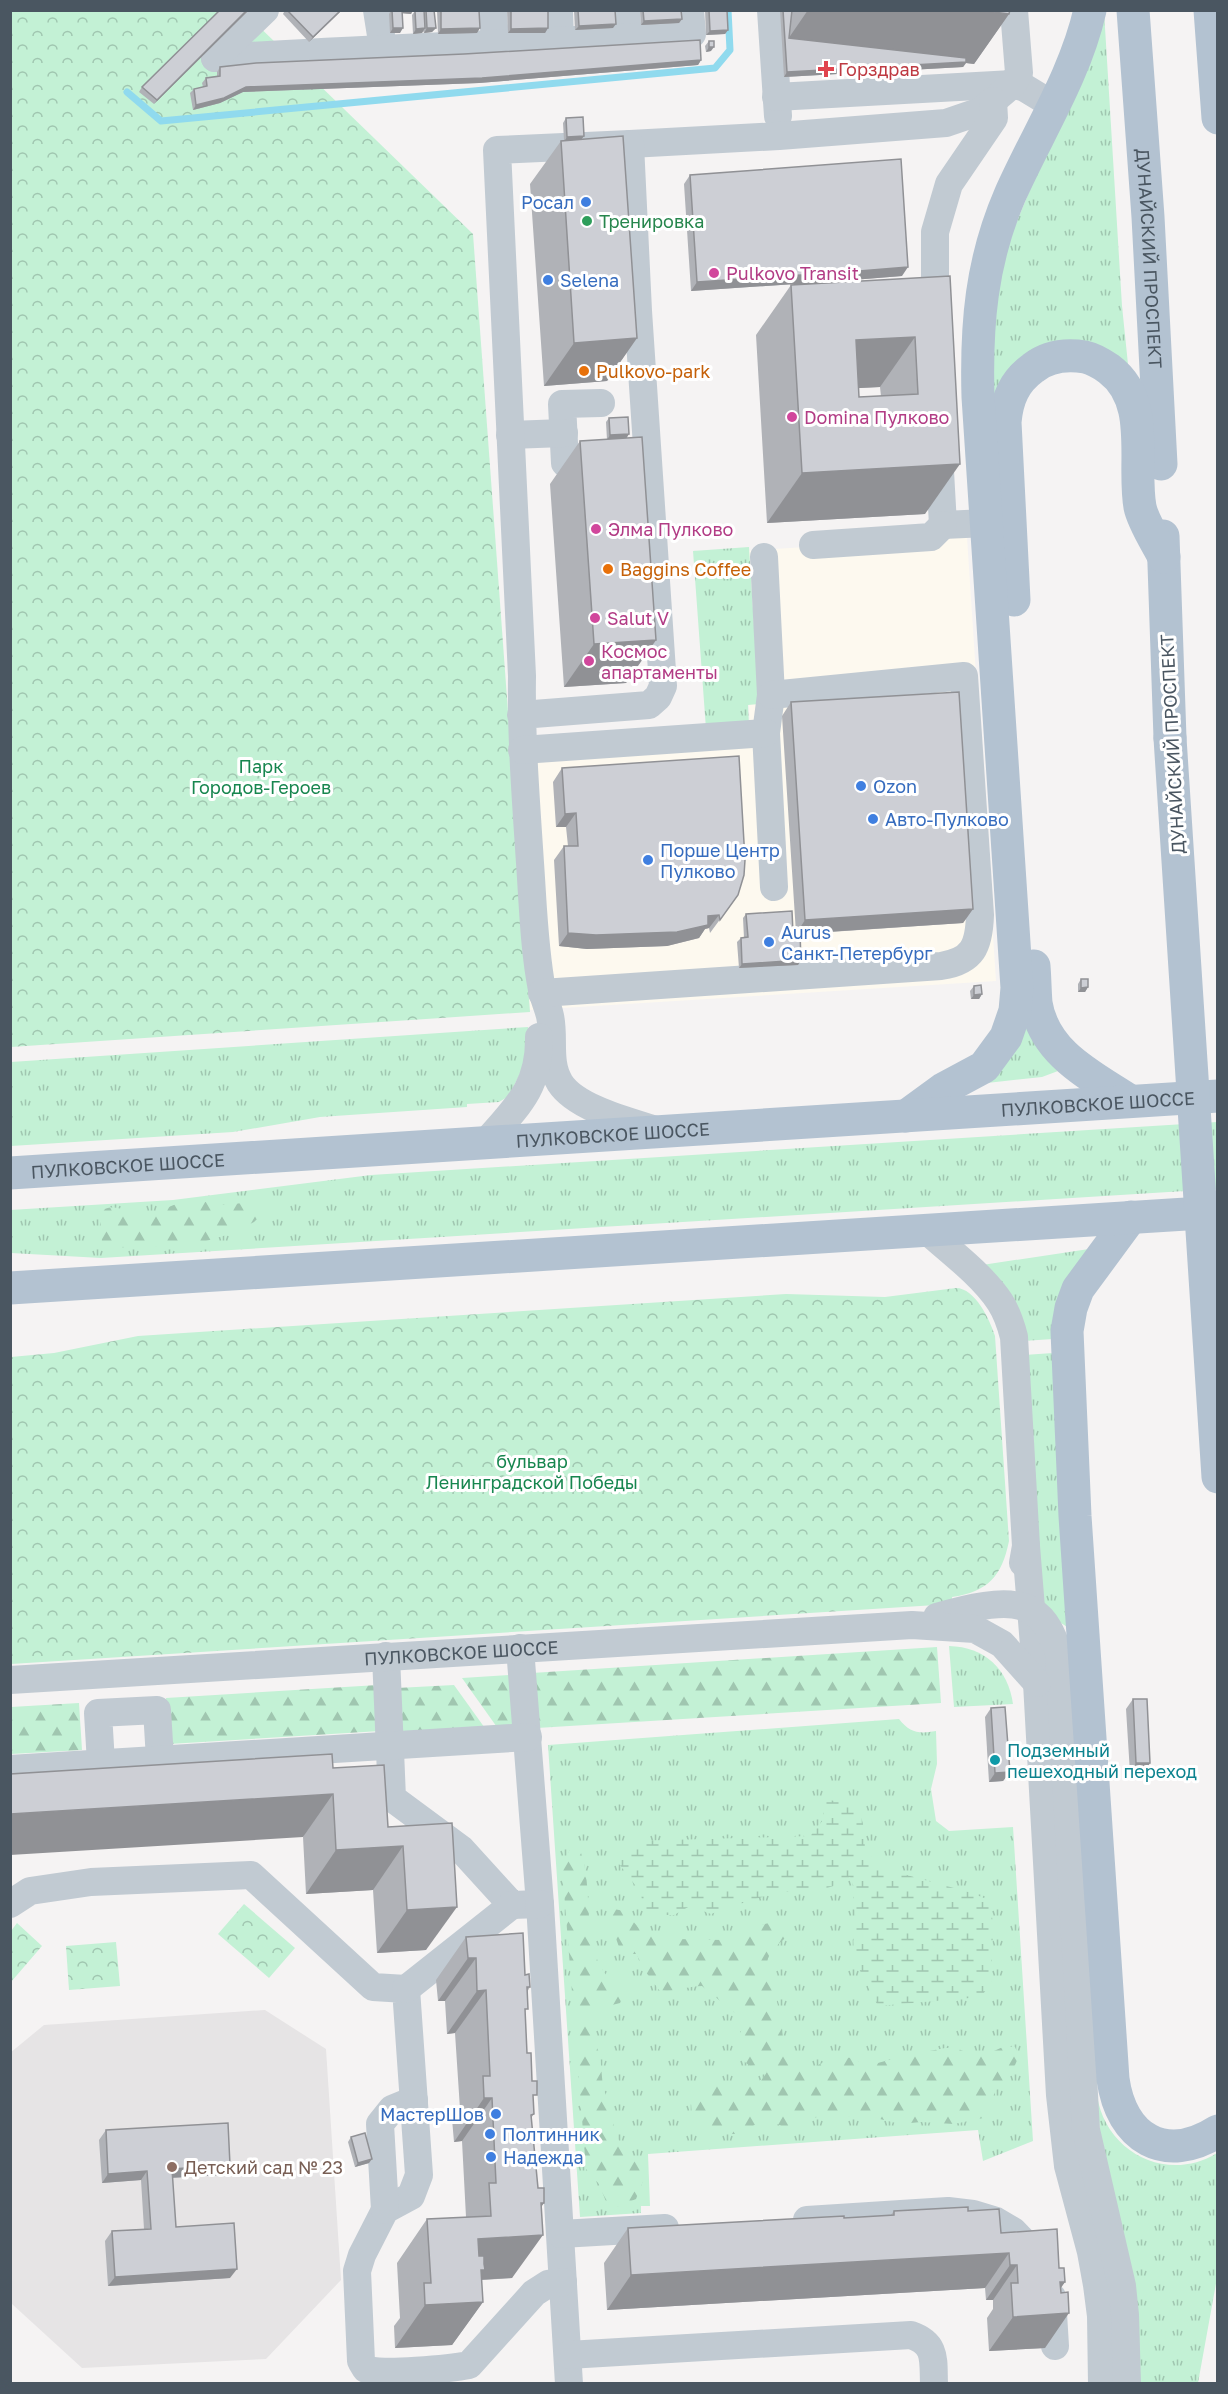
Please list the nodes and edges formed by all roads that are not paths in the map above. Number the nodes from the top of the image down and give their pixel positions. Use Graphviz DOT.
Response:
graph roads {
  1 [pos="265,10"];
  2 [pos="377,10"];
  3 [pos="493,10"];
  4 [pos="559,10"];
  5 [pos="690,10"];
  6 [pos="758,10"];
  7 [pos="771,10"];
  8 [pos="1014,10"];
  9 [pos="1090,10"];
  10 [pos="1133,10"];
  11 [pos="1210,10"];
  12 [pos="627,24"];
  13 [pos="560,42"];
  14 [pos="495,45"];
  15 [pos="383,48"];
  16 [pos="760,50"];
  17 [pos="794,89"];
  18 [pos="1003,92"];
  19 [pos="1053,105"];
  20 [pos="1218,118"];
  21 [pos="779,136"];
  22 [pos="630,144"];
  23 [pos="934,338"];
  24 [pos="601,402"];
  25 [pos="938,431"];
  26 [pos="564,433"];
  27 [pos="510,435"];
  28 [pos="603,461"];
  29 [pos="987,523"];
  30 [pos="943,525"];
  31 [pos="813,545"];
  32 [pos="764,556"];
  33 [pos="1164,557"];
  34 [pos="771,695"];
  35 [pos="521,715"];
  36 [pos="766,734"];
  37 [pos="522,750"];
  38 [pos="774,887"];
  39 [pos="542,993"];
  40 [pos="1218,1096"];
  41 [pos="1130,1101"];
  42 [pos="906,1116"];
  43 [pos="661,1131"];
  44 [pos="486,1142"];
  45 [pos="10,1173"];
  46 [pos="1218,1212"];
  47 [pos="1131,1217"];
  48 [pos="926,1230"];
  49 [pos="10,1288"];
  50 [pos="1218,1477"];
  51 [pos="1026,1546"];
  52 [pos="990,1606"];
  53 [pos="1032,1610"];
  54 [pos="912,1625"];
  55 [pos="520,1648"];
  56 [pos="386,1656"];
  57 [pos="10,1680"];
  58 [pos="1037,1683"];
  59 [pos="528,1737"];
  60 [pos="390,1745"];
  61 [pos="160,1760"];
  62 [pos="101,1763"];
  63 [pos="10,1769"];
  64 [pos="10,1904"];
  65 [pos="526,1904"];
  66 [pos="406,1989"];
  67 [pos="1218,2131"];
  68 [pos="784,2221"];
  69 [pos="690,2227"];
  70 [pos="561,2234"];
  71 [pos="562,2282"];
  72 [pos="1055,2346"];
  73 [pos="568,2355"];
  74 [pos="569,2384"];
  75 [pos="934,2384"];
  76 [pos="1102,2384"];
  77 [pos="1127,2384"];
  1 -- 15 [label="street"];
  2 -- 15 [label="street"];
  3 -- 14 [label="street"];
  4 -- 13 [label="street"];
  5 -- 12 [label="street"];
  6 -- 16 [label="street"];
  7 -- 17 [label="street"];
  8 -- 18 [label="street"];
  9 -- 19 [label="main road"];
  10 -- 33 [label="main road, ДУНАЙСКИЙ ПРОСПЕКТ"];
  11 -- 20 [label="main road"];
  12 -- 13 [label="street"];
  13 -- 14 [label="street"];
  14 -- 15 [label="street"];
  17 -- 18 [label="street"];
  17 -- 21 [label="street"];
  18 -- 19 [label="street"];
  18 -- 21 [label="street"];
  18 -- 23 [label="street"];
  19 -- 29 [label="main road"];
  21 -- 22 [label="street"];
  22 -- 27 [label="street"];
  22 -- 35 [label="street"];
  24 -- 26 [label="street"];
  25 -- 30 [label="street"];
  26 -- 27 [label="street"];
  26 -- 28 [label="street"];
  27 -- 35 [label="street"];
  29 -- 30 [label="street"];
  29 -- 42 [label="main road"];
  30 -- 31 [label="street"];
  32 -- 34 [label="street"];
  33 -- 41 [label="main road"];
  33 -- 50 [label="main road, ДУНАЙСКИЙ ПРОСПЕКТ, bridge"];
  34 -- 36 [label="street"];
  34 -- 39 [label="street"];
  35 -- 37 [label="street"];
  36 -- 37 [label="street"];
  36 -- 38 [label="street"];
  37 -- 39 [label="street"];
  39 -- 43 [label="street"];
  39 -- 44 [label="street"];
  40 -- 41 [label="main road, ПУЛКОВСКОЕ ШОССЕ"];
  41 -- 42 [label="main road, ПУЛКОВСКОЕ ШОССЕ"];
  42 -- 43 [label="main road, ПУЛКОВСКОЕ ШОССЕ"];
  43 -- 44 [label="main road, ПУЛКОВСКОЕ ШОССЕ"];
  44 -- 45 [label="main road, ПУЛКОВСКОЕ ШОССЕ"];
  46 -- 47 [label="main road"];
  47 -- 48 [label="main road"];
  47 -- 67 [label="main road"];
  48 -- 49 [label="main road"];
  48 -- 51 [label="street"];
  51 -- 52 [label="street"];
  51 -- 53 [label="street"];
  52 -- 53 [label="street, ПУЛКОВСКОЕ ШОССЕ"];
  52 -- 54 [label="street, ПУЛКОВСКОЕ ШОССЕ"];
  53 -- 58 [label="street"];
  53 -- 77 [label="street"];
  54 -- 55 [label="street, ПУЛКОВСКОЕ ШОССЕ"];
  54 -- 58 [label="street, ПУЛКОВСКОЕ ШОССЕ"];
  55 -- 56 [label="street, ПУЛКОВСКОЕ ШОССЕ"];
  55 -- 59 [label="street"];
  56 -- 57 [label="street, ПУЛКОВСКОЕ ШОССЕ"];
  56 -- 60 [label="street"];
  58 -- 76 [label="street"];
  59 -- 60 [label="street"];
  59 -- 65 [label="street"];
  60 -- 61 [label="street"];
  60 -- 65 [label="street"];
  61 -- 62 [label="street"];
  61 -- 62 [label="street"];
  62 -- 63 [label="street"];
  64 -- 66 [label="street"];
  65 -- 66 [label="street"];
  65 -- 70 [label="street"];
  66 -- 71 [label="street"];
  68 -- 72 [label="street"];
  69 -- 70 [label="street"];
  70 -- 71 [label="street"];
  71 -- 73 [label="street"];
  73 -- 74 [label="street"];
  73 -- 75 [label="street"];
}
